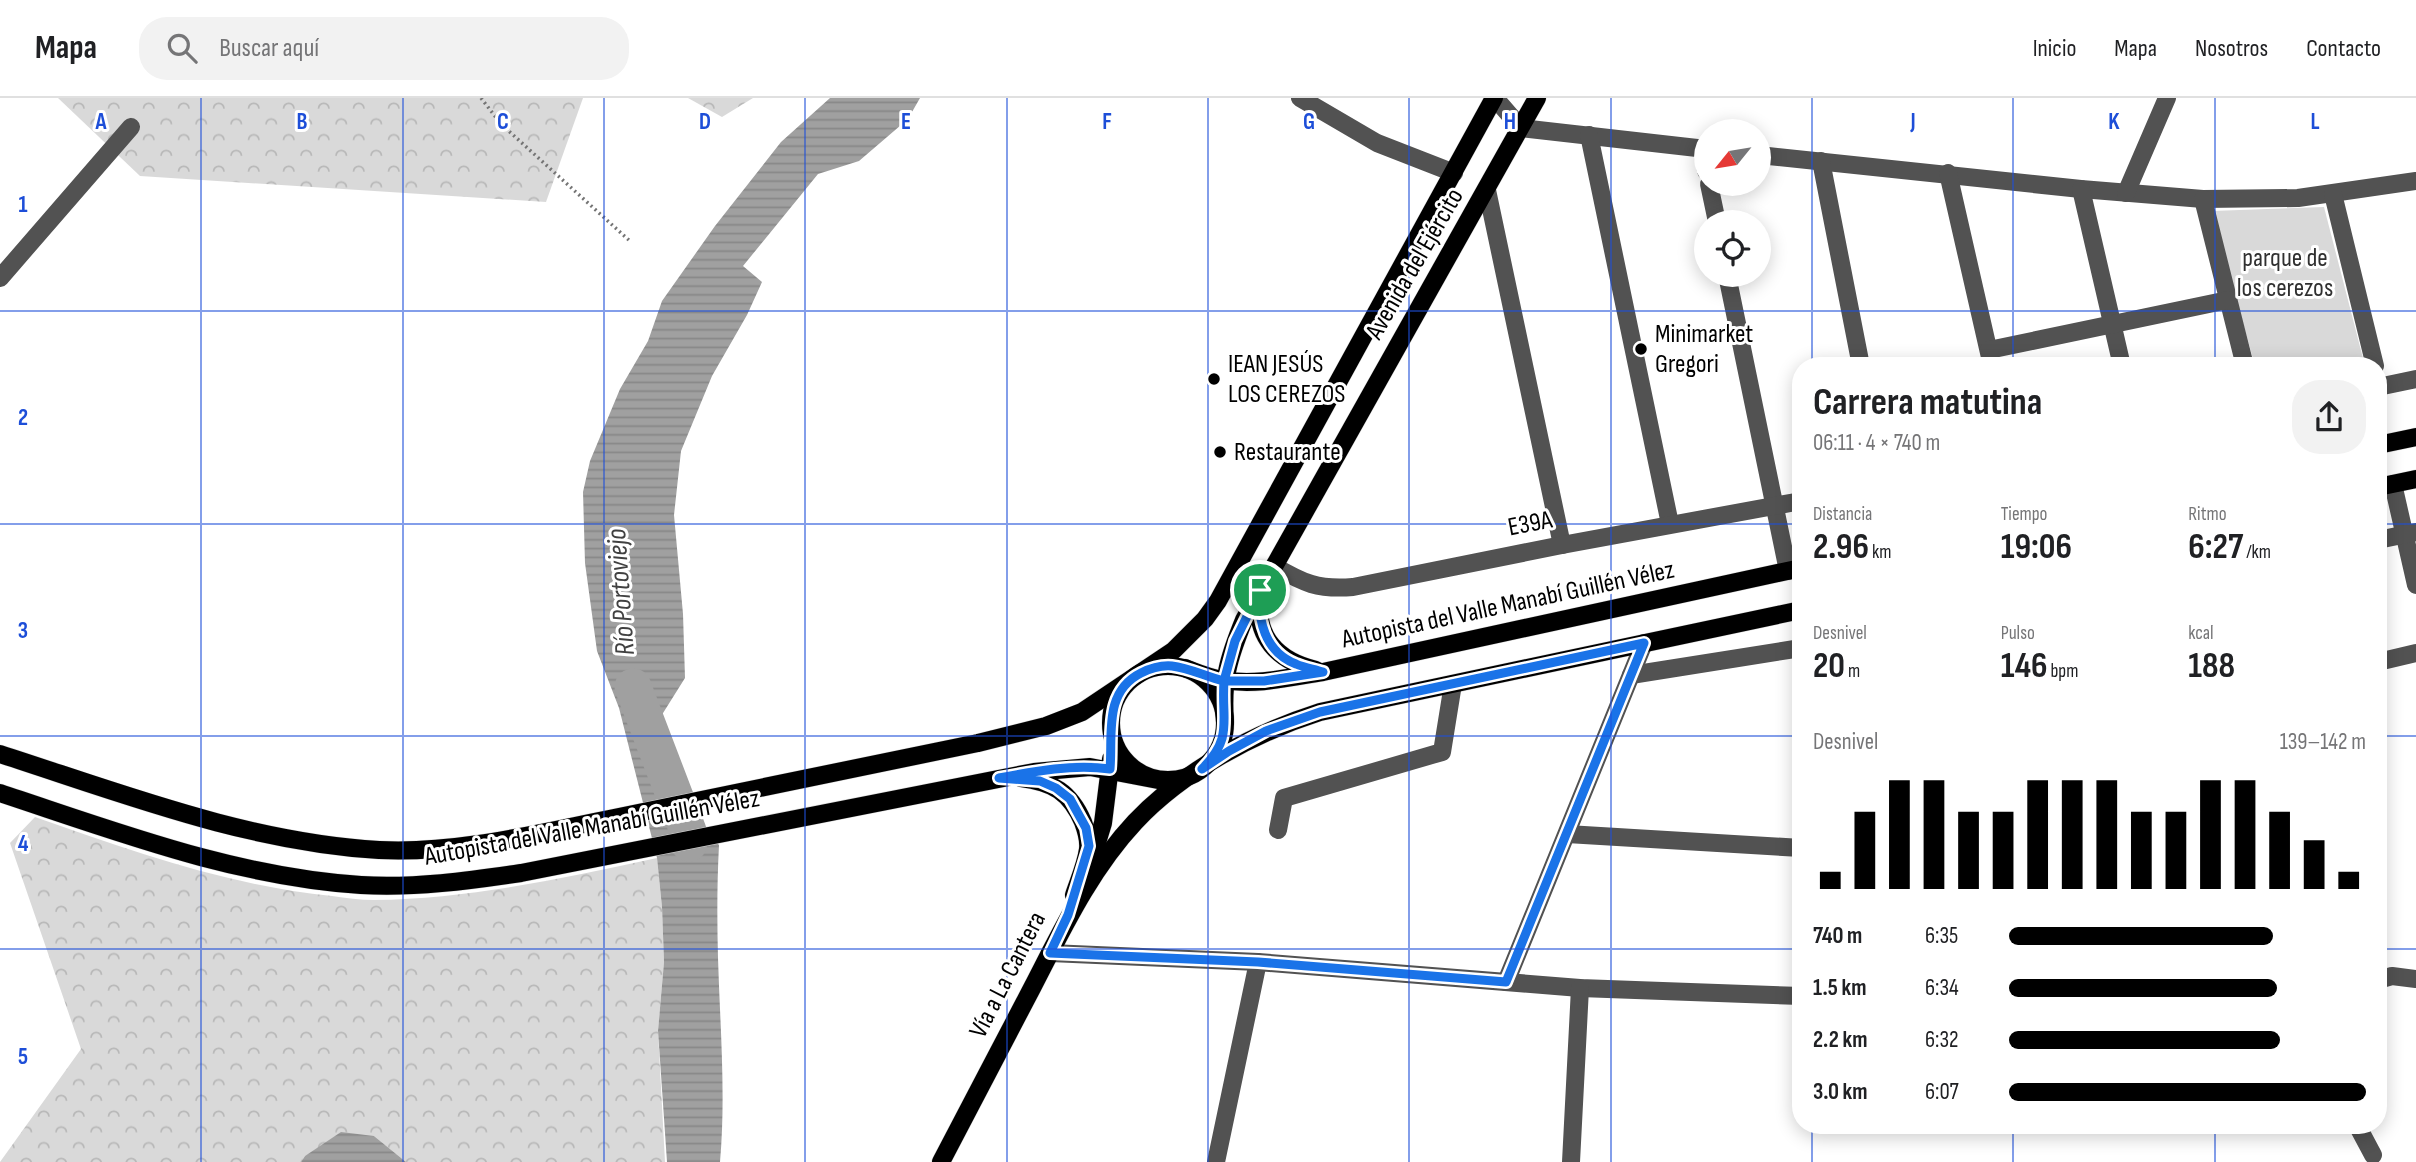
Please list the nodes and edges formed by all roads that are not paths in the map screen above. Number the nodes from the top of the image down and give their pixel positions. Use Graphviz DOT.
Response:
graph roads {
  1 [pos="1300,98"];
  2 [pos="1494,98"];
  3 [pos="1537,98"];
  4 [pos="2166,98"];
  5 [pos="131,127"];
  6 [pos="1521,128"];
  7 [pos="1589,135"];
  8 [pos="1694,148"];
  9 [pos="1771,156"];
  10 [pos="1821,161"];
  11 [pos="1454,173"];
  12 [pos="1948,173"];
  13 [pos="2416,181"];
  14 [pos="2081,189"];
  15 [pos="1487,190"];
  16 [pos="2126,193"];
  17 [pos="2333,194"];
  18 [pos="2203,199"];
  19 [pos="0,278"];
  20 [pos="1729,287"];
  21 [pos="2228,300"];
  22 [pos="2112,323"];
  23 [pos="1859,357"];
  24 [pos="1991,357"];
  25 [pos="1994,357"];
  26 [pos="2120,357"];
  27 [pos="2243,357"];
  28 [pos="2373,357"];
  29 [pos="2416,379"];
  30 [pos="2387,384"];
  31 [pos="2416,437"];
  32 [pos="2387,443"];
  33 [pos="2416,479"];
  34 [pos="2387,485"];
  35 [pos="2387,487"];
  36 [pos="1792,502"];
  37 [pos="1774,505"];
  38 [pos="1670,524"];
  39 [pos="2410,533"];
  40 [pos="2387,538"];
  41 [pos="1562,545"];
  42 [pos="1792,563"];
  43 [pos="1274,566"];
  44 [pos="1792,569"];
  45 [pos="2416,585"];
  46 [pos="1260,590"];
  47 [pos="1792,612"];
  48 [pos="1644,643"];
  49 [pos="1792,650"];
  50 [pos="2416,653"];
  51 [pos="2387,660"];
  52 [pos="1185,668"];
  53 [pos="1323,672"];
  54 [pos="1138,675"];
  55 [pos="1632,675"];
  56 [pos="1224,681"];
  57 [pos="1453,684"];
  58 [pos="1225,722"];
  59 [pos="1111,728"];
  60 [pos="0,754"];
  61 [pos="1110,769"];
  62 [pos="1202,769"];
  63 [pos="999,778"];
  64 [pos="1158,780"];
  65 [pos="0,793"];
  66 [pos="1278,830"];
  67 [pos="1567,834"];
  68 [pos="1792,847"];
  69 [pos="1068,915"];
  70 [pos="1050,953"];
  71 [pos="1258,962"];
  72 [pos="2387,977"];
  73 [pos="2416,979"];
  74 [pos="1506,982"];
  75 [pos="1580,988"];
  76 [pos="1792,996"];
  77 [pos="2362,1134"];
  78 [pos="2373,1155"];
  79 [pos="941,1162"];
  80 [pos="1216,1162"];
  81 [pos="1571,1162"];
  1 -- 11 [label="street"];
  2 -- 6 [label="street"];
  2 -- 11 [label="main road, Avenida del Ejército"];
  3 -- 6 [label="main road, Avenida del Ejército"];
  4 -- 16 [label="street"];
  5 -- 19 [label="street"];
  6 -- 7 [label="street"];
  6 -- 15 [label="main road, Avenida del Ejército"];
  7 -- 8 [label="street"];
  7 -- 38 [label="street"];
  9 -- 10 [label="street"];
  10 -- 12 [label="street"];
  10 -- 23 [label="street"];
  11 -- 54 [label="main road, Avenida del Ejército"];
  12 -- 14 [label="street"];
  12 -- 24 [label="street"];
  13 -- 17 [label="street"];
  14 -- 16 [label="street"];
  14 -- 22 [label="street"];
  15 -- 41 [label="street"];
  15 -- 43 [label="main road, Avenida del Ejército"];
  16 -- 18 [label="street"];
  17 -- 18 [label="street"];
  17 -- 28 [label="street"];
  18 -- 21 [label="street"];
  20 -- 37 [label="street"];
  21 -- 22 [label="street"];
  21 -- 27 [label="street"];
  22 -- 25 [label="street"];
  22 -- 26 [label="street"];
  29 -- 30 [label="street"];
  31 -- 32 [label="main road"];
  33 -- 34 [label="main road"];
  35 -- 39 [label="street"];
  36 -- 37 [label="street, E39A"];
  37 -- 38 [label="street, E39A"];
  37 -- 42 [label="street"];
  38 -- 41 [label="street, E39A"];
  39 -- 40 [label="street"];
  39 -- 45 [label="street"];
  41 -- 43 [label="street, E39A"];
  43 -- 46 [label="main road, Avenida del Ejército"];
  44 -- 53 [label="main road, Autopista del Valle Manabí Guillén Vélez"];
  46 -- 53 [label="main road"];
  46 -- 56 [label="main road, Avenida del Ejército"];
  47 -- 48 [label="main road"];
  48 -- 55 [label="street"];
  48 -- 57 [label="main road"];
  49 -- 55 [label="street"];
  50 -- 51 [label="street"];
  52 -- 54 [label="main road"];
  52 -- 56 [label="main road, Autopista del Valle Manabí Guillén Vélez"];
  52 -- 58 [label="main road"];
  53 -- 56 [label="main road, Autopista del Valle Manabí Guillén Vélez"];
  54 -- 59 [label="main road"];
  54 -- 60 [label="main road, Autopista del Valle Manabí Guillén Vélez"];
  55 -- 67 [label="street"];
  56 -- 58 [label="main road, Avenida del Ejército"];
  57 -- 62 [label="main road"];
  57 -- 66 [label="street"];
  58 -- 62 [label="main road"];
  59 -- 61 [label="main road"];
  59 -- 64 [label="main road"];
  61 -- 63 [label="main road, Autopista del Valle Manabí Guillén Vélez"];
  61 -- 64 [label="main road, Autopista del Valle Manabí Guillén Vélez"];
  61 -- 69 [label="main road"];
  62 -- 64 [label="main road"];
  62 -- 69 [label="main road, Vía a La Cantera"];
  63 -- 65 [label="main road, Autopista del Valle Manabí Guillén Vélez"];
  63 -- 69 [label="main road"];
  67 -- 68 [label="street"];
  67 -- 74 [label="street"];
  69 -- 70 [label="main road, Vía a La Cantera"];
  70 -- 71 [label="street"];
  70 -- 79 [label="main road, Vía a La Cantera"];
  71 -- 74 [label="street"];
  71 -- 80 [label="street"];
  72 -- 73 [label="street"];
  74 -- 75 [label="street"];
  75 -- 76 [label="street"];
  75 -- 81 [label="street"];
  77 -- 78 [label="street"];
}
